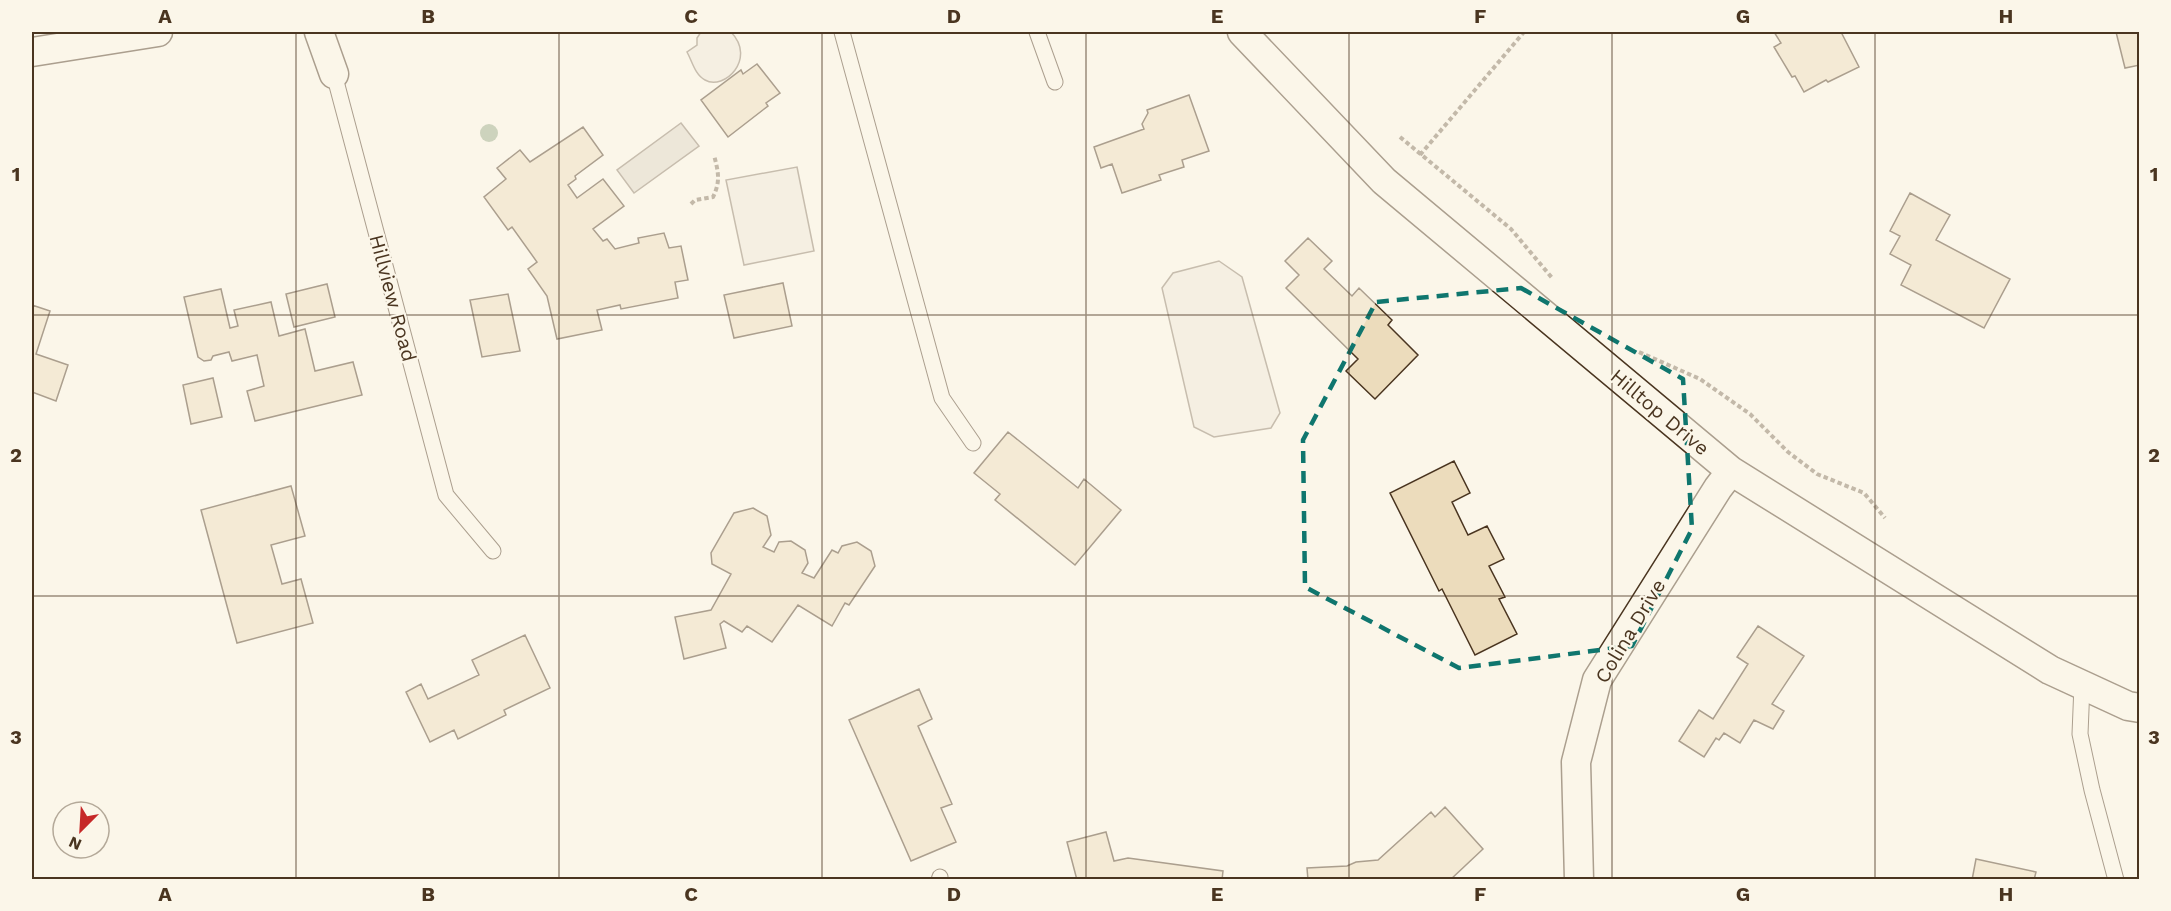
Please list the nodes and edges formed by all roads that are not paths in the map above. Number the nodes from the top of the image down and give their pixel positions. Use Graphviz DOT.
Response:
graph roads {
  1 [pos="158,32"];
  2 [pos="319,32"];
  3 [pos="842,32"];
  4 [pos="1037,32"];
  5 [pos="1242,32"];
  6 [pos="32,52"];
  7 [pos="334,74"];
  8 [pos="1055,82"];
  9 [pos="974,443"];
  10 [pos="1731,471"];
  11 [pos="493,551"];
  12 [pos="2082,685"];
  13 [pos="2139,708"];
  14 [pos="1580,879"];
  15 [pos="2116,879"];
  1 -- 6 [label="street"];
  2 -- 7 [label="street, Hillview Road"];
  3 -- 9 [label="lane"];
  4 -- 8 [label="lane"];
  5 -- 10 [label="street, Hilltop Drive"];
  7 -- 11 [label="lane, Hillview Road"];
  10 -- 12 [label="street, Hilltop Drive"];
  10 -- 14 [label="street, Colina Drive"];
  12 -- 13 [label="street, Hilltop Drive"];
  12 -- 15 [label="lane"];
}
